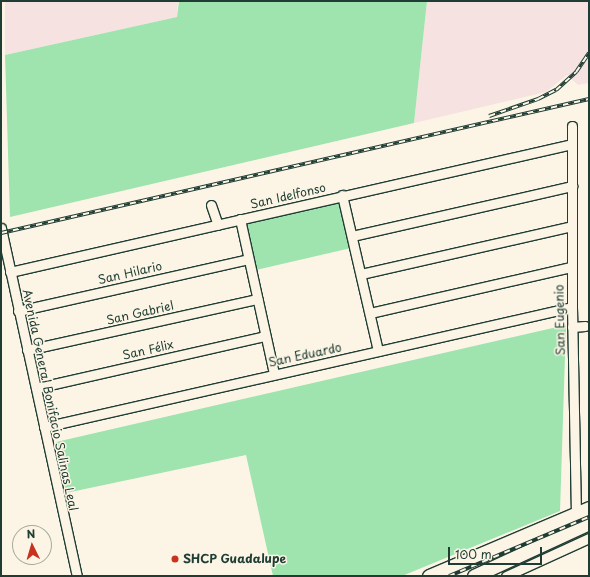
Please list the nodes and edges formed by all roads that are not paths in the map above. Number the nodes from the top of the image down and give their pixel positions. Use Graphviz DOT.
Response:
graph roads {
  1 [pos="572,126"];
  2 [pos="572,144"];
  3 [pos="572,186"];
  4 [pos="342,195"];
  5 [pos="211,205"];
  6 [pos="240,220"];
  7 [pos="218,225"];
  8 [pos="572,226"];
  9 [pos="1,228"];
  10 [pos="352,236"];
  11 [pos="248,259"];
  12 [pos="572,267"];
  13 [pos="10,272"];
  14 [pos="361,274"];
  15 [pos="257,299"];
  16 [pos="572,307"];
  17 [pos="18,311"];
  18 [pos="370,313"];
  19 [pos="586,326"];
  20 [pos="572,327"];
  21 [pos="265,336"];
  22 [pos="28,350"];
  23 [pos="378,351"];
  24 [pos="274,374"];
  25 [pos="36,388"];
  26 [pos="44,427"];
  27 [pos="589,508"];
  28 [pos="576,513"];
  29 [pos="589,513"];
  30 [pos="589,523"];
  31 [pos="589,538"];
  32 [pos="589,543"];
  33 [pos="575,544"];
  34 [pos="77,576"];
  35 [pos="429,576"];
  36 [pos="474,576"];
  37 [pos="506,576"];
  1 -- 2 [label="street, San Eugenio"];
  2 -- 3 [label="street, San Eugenio"];
  2 -- 4 [label="street, San Idelfonso"];
  3 -- 8 [label="street, San Eugenio"];
  3 -- 10 [label="street"];
  4 -- 6 [label="street, San Idelfonso"];
  4 -- 10 [label="street"];
  5 -- 7 [label="street"];
  6 -- 7 [label="street, San Idelfonso"];
  6 -- 11 [label="street"];
  7 -- 13 [label="street, San Idelfonso"];
  8 -- 12 [label="street, San Eugenio"];
  8 -- 14 [label="street"];
  9 -- 13 [label="street, Avenida General Bonifacio Salinas Leal"];
  10 -- 14 [label="street"];
  11 -- 15 [label="street"];
  11 -- 17 [label="street, San Hilario"];
  12 -- 16 [label="street, San Eugenio"];
  12 -- 18 [label="street"];
  13 -- 17 [label="street, Avenida General Bonifacio Salinas Leal"];
  14 -- 18 [label="street"];
  15 -- 21 [label="street"];
  15 -- 22 [label="street, San Gabriel"];
  16 -- 20 [label="street, San Eugenio"];
  16 -- 23 [label="street, San Eduardo"];
  17 -- 22 [label="street, Avenida General Bonifacio Salinas Leal"];
  18 -- 23 [label="street"];
  19 -- 20 [label="street"];
  20 -- 28 [label="street, San Eugenio"];
  21 -- 24 [label="street"];
  21 -- 25 [label="street, San Félix"];
  22 -- 25 [label="street, Avenida General Bonifacio Salinas Leal"];
  23 -- 24 [label="street, San Eduardo"];
  24 -- 26 [label="street, San Eduardo"];
  25 -- 26 [label="street, Avenida General Bonifacio Salinas Leal"];
  26 -- 34 [label="street, Avenida General Bonifacio Salinas Leal"];
  27 -- 28 [label="highway"];
  28 -- 29 [label="highway"];
  28 -- 35 [label="highway"];
  30 -- 36 [label="highway"];
  31 -- 33 [label="street"];
  32 -- 33 [label="street"];
  33 -- 37 [label="street"];
}
